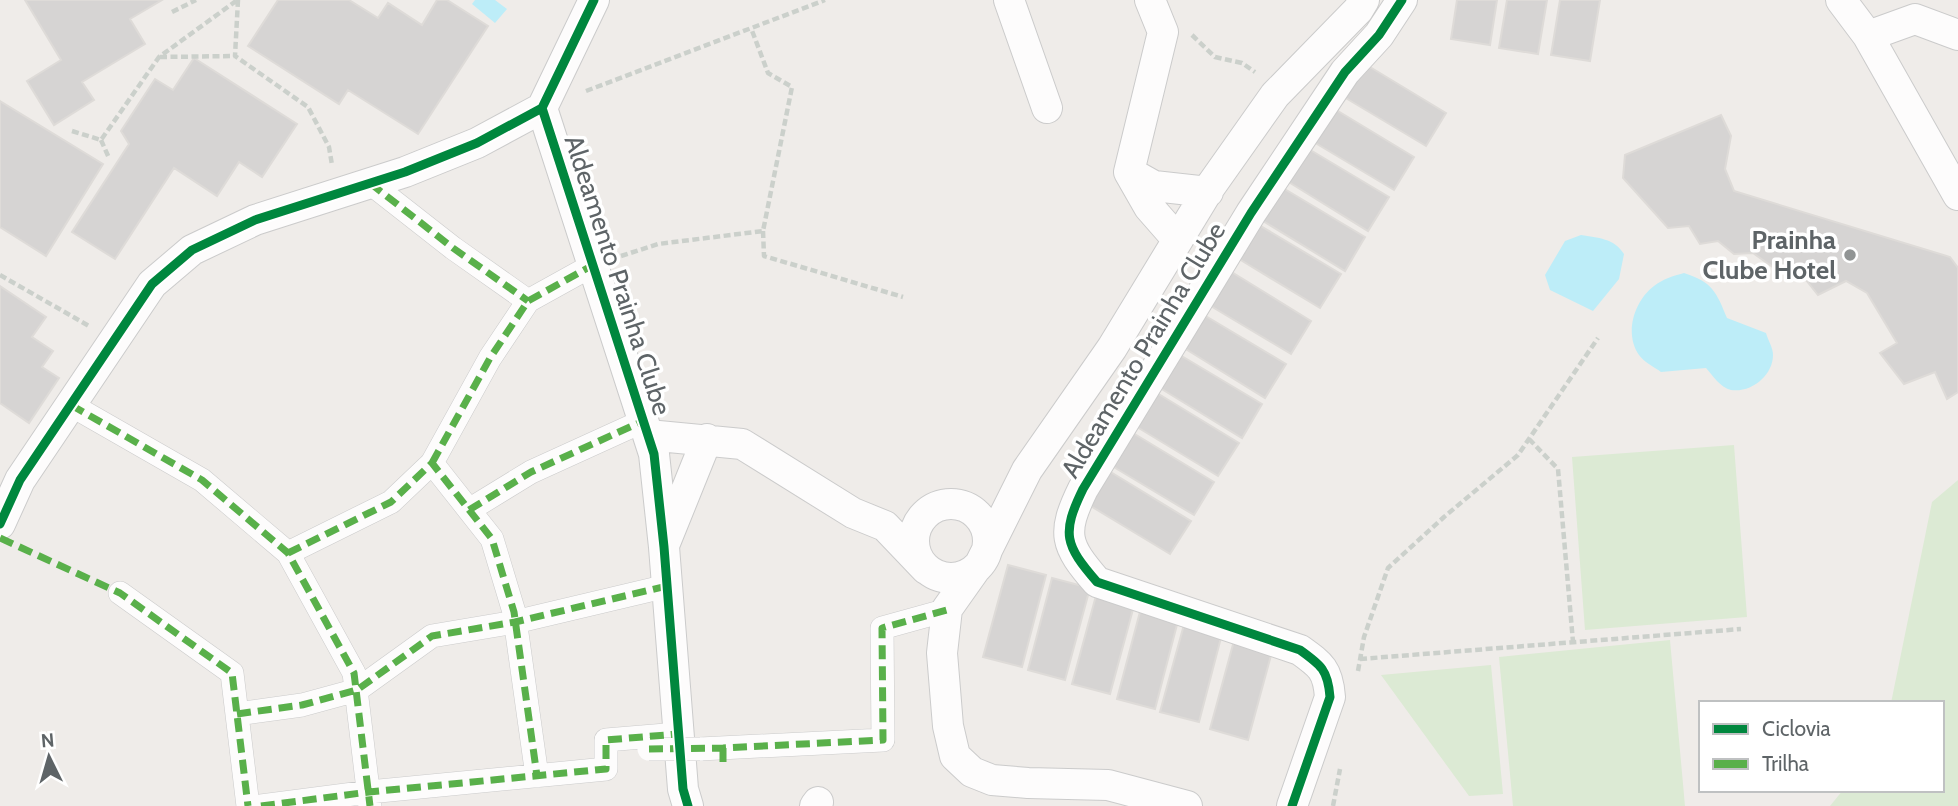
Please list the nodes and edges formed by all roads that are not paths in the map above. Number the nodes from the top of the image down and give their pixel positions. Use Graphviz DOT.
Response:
graph roads {
  1 [pos="594,0"];
  2 [pos="1009,0"];
  3 [pos="1150,0"];
  4 [pos="1364,0"];
  5 [pos="1402,0"];
  6 [pos="1841,0"];
  7 [pos="1958,35"];
  8 [pos="1868,36"];
  9 [pos="542,108"];
  10 [pos="1047,108"];
  11 [pos="1129,172"];
  12 [pos="370,183"];
  13 [pos="1208,192"];
  14 [pos="1958,195"];
  15 [pos="1177,239"];
  16 [pos="593,265"];
  17 [pos="528,301"];
  18 [pos="71,405"];
  19 [pos="646,428"];
  20 [pos="706,439"];
  21 [pos="432,463"];
  22 [pos="1027,470"];
  23 [pos="961,505"];
  24 [pos="469,510"];
  25 [pos="925,514"];
  26 [pos="0,524"];
  27 [pos="885,526"];
  28 [pos="664,547"];
  29 [pos="288,553"];
  30 [pos="979,565"];
  31 [pos="929,571"];
  32 [pos="667,586"];
  33 [pos="120,593"];
  34 [pos="947,610"];
  35 [pos="515,622"];
  36 [pos="357,690"];
  37 [pos="237,714"];
  38 [pos="689,741"];
  39 [pos="649,749"];
  40 [pos="537,776"];
  41 [pos="369,799"];
  42 [pos="683,800"];
  43 [pos="248,806"];
  44 [pos="261,806"];
  45 [pos="1187,806"];
  46 [pos="1292,806"];
  1 -- 9 [label="street, Aldeamento Prainha Clube"];
  2 -- 10 [label="street"];
  3 -- 11 [label="street"];
  4 -- 13 [label="street, Aldeamento Prainha Clube"];
  5 -- 46 [label="street, Aldeamento Prainha Clube"];
  6 -- 8 [label="street"];
  7 -- 8 [label="street"];
  8 -- 14 [label="street"];
  9 -- 12 [label="street, Aldeamento Prainha Clube"];
  9 -- 16 [label="street, Aldeamento Prainha Clube"];
  11 -- 13 [label="street, Aldeamento Prainha Clube"];
  11 -- 15 [label="street, Aldeamento Prainha Clube"];
  12 -- 17 [label="street"];
  12 -- 18 [label="street, Aldeamento Prainha Clube"];
  13 -- 15 [label="street, Aldeamento Prainha Clube"];
  15 -- 22 [label="street, Aldeamento Prainha Clube"];
  16 -- 17 [label="street"];
  16 -- 19 [label="street, Aldeamento Prainha Clube"];
  17 -- 21 [label="street"];
  18 -- 26 [label="street, Aldeamento Prainha Clube"];
  18 -- 29 [label="street"];
  19 -- 20 [label="street, Aldeamento Prainha Clube"];
  19 -- 24 [label="street"];
  19 -- 28 [label="street, Aldeamento Prainha Clube"];
  20 -- 27 [label="street, Aldeamento Prainha Clube"];
  20 -- 28 [label="street, Aldeamento Prainha Clube"];
  21 -- 24 [label="street"];
  21 -- 29 [label="street"];
  22 -- 23 [label="street"];
  22 -- 30 [label="street"];
  23 -- 25 [label="street"];
  23 -- 30 [label="street"];
  24 -- 35 [label="street"];
  25 -- 27 [label="street"];
  25 -- 31 [label="street"];
  27 -- 31 [label="street, Aldeamento Prainha Clube"];
  28 -- 32 [label="street, Aldeamento Prainha Clube"];
  29 -- 36 [label="street"];
  30 -- 31 [label="street"];
  30 -- 34 [label="street"];
  31 -- 34 [label="street"];
  32 -- 35 [label="street"];
  32 -- 38 [label="street, Aldeamento Prainha Clube"];
  33 -- 37 [label="street"];
  34 -- 38 [label="street"];
  34 -- 45 [label="street"];
  35 -- 36 [label="street"];
  35 -- 40 [label="street"];
  36 -- 37 [label="street"];
  36 -- 41 [label="street"];
  37 -- 43 [label="street"];
  38 -- 39 [label="street, bridge"];
  38 -- 40 [label="street"];
  38 -- 42 [label="street, Aldeamento Prainha Clube"];
  40 -- 41 [label="street"];
  41 -- 44 [label="street"];
}
